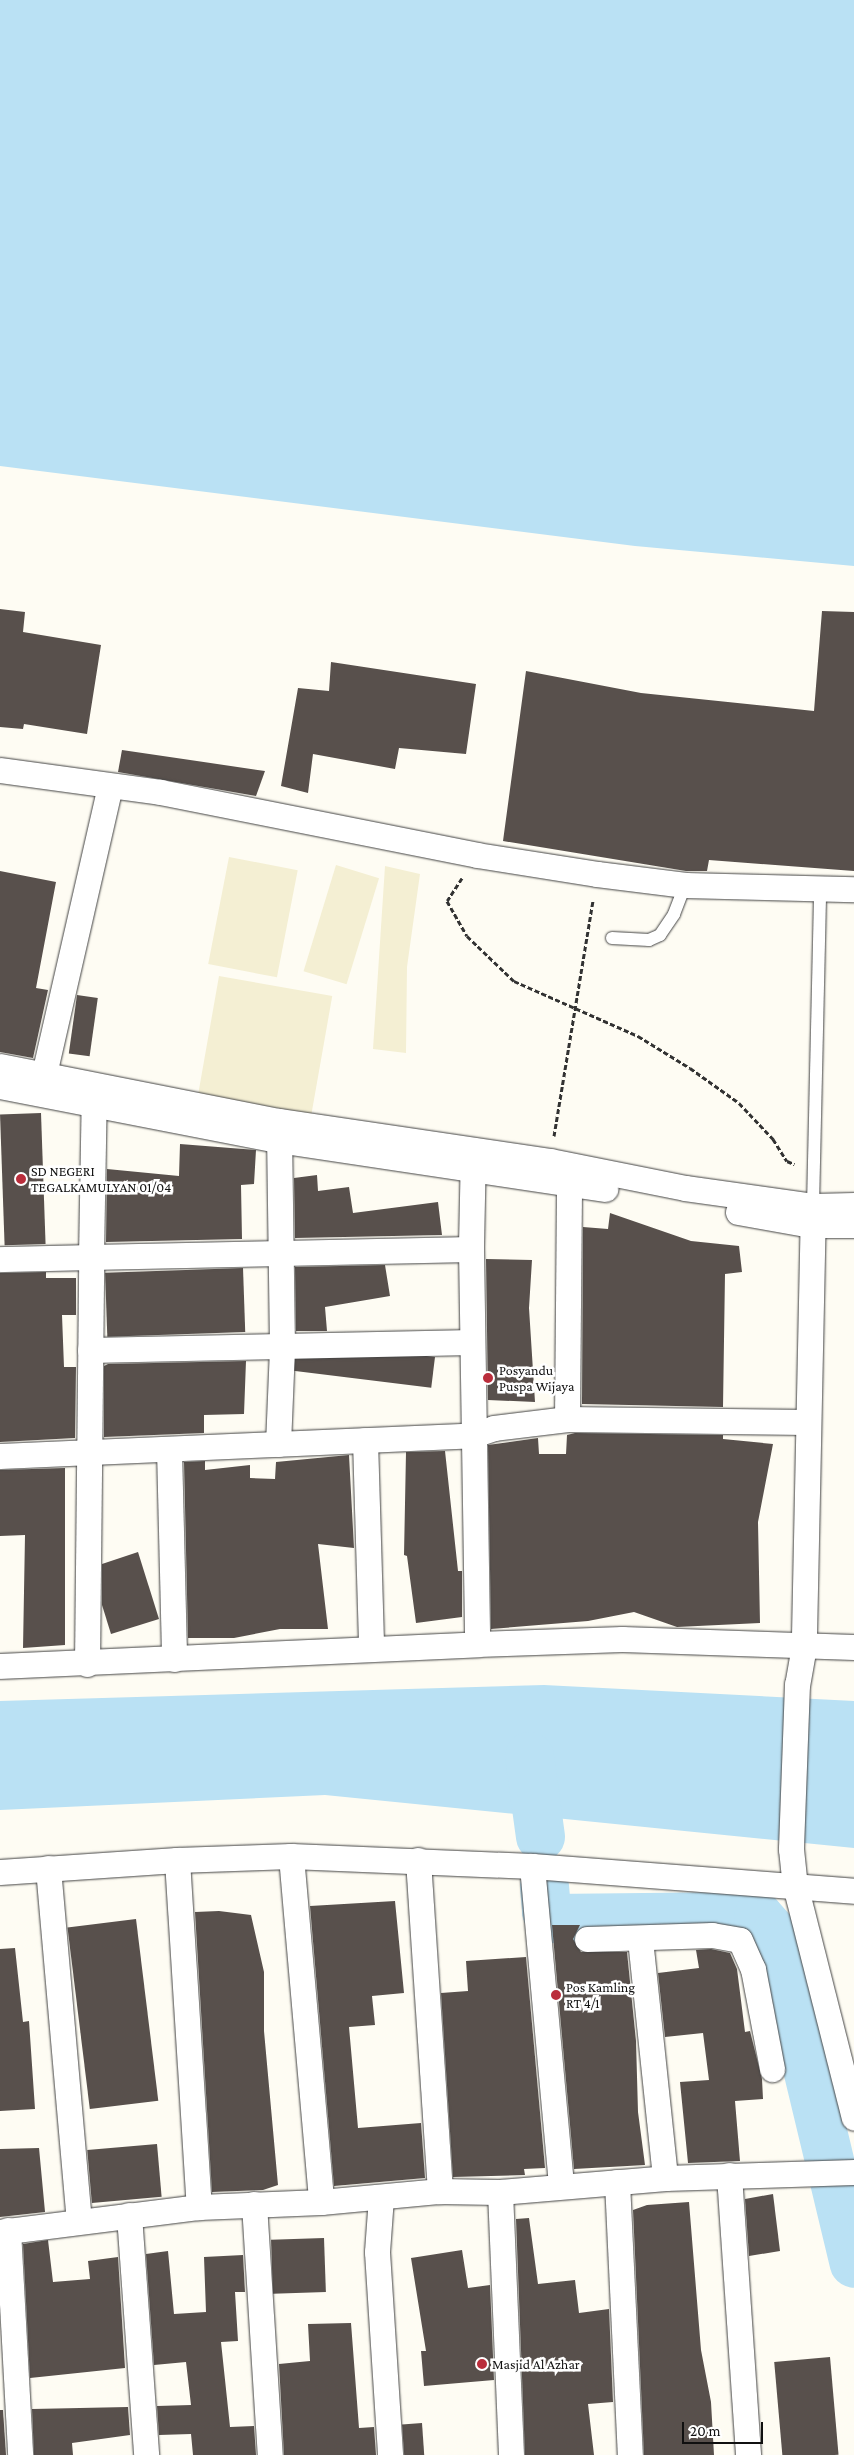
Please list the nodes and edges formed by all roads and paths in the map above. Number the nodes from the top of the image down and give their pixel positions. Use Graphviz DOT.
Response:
graph roads {
  1 [pos="0,770"];
  2 [pos="110,786"];
  3 [pos="477,855"];
  4 [pos="597,874"];
  5 [pos="685,885"];
  6 [pos="820,888"];
  7 [pos="854,889"];
  8 [pos="612,938"];
  9 [pos="574,1009"];
  10 [pos="0,1066"];
  11 [pos="44,1074"];
  12 [pos="0,1086"];
  13 [pos="93,1093"];
  14 [pos="279,1130"];
  15 [pos="472,1160"];
  16 [pos="550,1161"];
  17 [pos="814,1172"];
  18 [pos="569,1183"];
  19 [pos="624,1184"];
  20 [pos="854,1205"];
  21 [pos="812,1215"];
  22 [pos="854,1225"];
  23 [pos="471,1249"];
  24 [pos="280,1252"];
  25 [pos="91,1257"];
  26 [pos="0,1259"];
  27 [pos="472,1342"];
  28 [pos="282,1347"];
  29 [pos="90,1350"];
  30 [pos="567,1419"];
  31 [pos="806,1422"];
  32 [pos="474,1435"];
  33 [pos="364,1440"];
  34 [pos="278,1444"];
  35 [pos="169,1449"];
  36 [pos="88,1452"];
  37 [pos="0,1456"];
  38 [pos="477,1644"];
  39 [pos="804,1646"];
  40 [pos="854,1647"];
  41 [pos="371,1648"];
  42 [pos="174,1659"];
  43 [pos="87,1664"];
  44 [pos="0,1666"];
  45 [pos="291,1856"];
  46 [pos="177,1860"];
  47 [pos="418,1860"];
  48 [pos="532,1866"];
  49 [pos="48,1868"];
  50 [pos="0,1872"];
  51 [pos="795,1885"];
  52 [pos="854,1891"];
  53 [pos="587,1939"];
  54 [pos="640,1939"];
  55 [pos="772,2069"];
  56 [pos="854,2118"];
  57 [pos="852,2172"];
  58 [pos="729,2175"];
  59 [pos="665,2178"];
  60 [pos="617,2182"];
  61 [pos="560,2186"];
  62 [pos="440,2191"];
  63 [pos="500,2192"];
  64 [pos="381,2197"];
  65 [pos="321,2202"];
  66 [pos="254,2204"];
  67 [pos="199,2207"];
  68 [pos="129,2215"];
  69 [pos="79,2221"];
  70 [pos="4,2231"];
  71 [pos="20,2455"];
  72 [pos="146,2455"];
  73 [pos="270,2455"];
  74 [pos="390,2455"];
  75 [pos="511,2455"];
  76 [pos="630,2455"];
  77 [pos="748,2455"];
  1 -- 2 [label="street"];
  2 -- 3 [label="street"];
  2 -- 11 [label="street"];
  3 -- 4 [label="street"];
  3 -- 9 [label="path"];
  4 -- 5 [label="street"];
  4 -- 9 [label="path"];
  5 -- 6 [label="street"];
  5 -- 8 [label="lane"];
  6 -- 7 [label="street"];
  6 -- 17 [label="lane"];
  9 -- 16 [label="path"];
  9 -- 17 [label="path"];
  10 -- 11 [label="street"];
  11 -- 13 [label="street"];
  12 -- 13 [label="street"];
  13 -- 14 [label="street"];
  13 -- 25 [label="street"];
  14 -- 15 [label="street"];
  14 -- 24 [label="street"];
  15 -- 16 [label="street"];
  15 -- 18 [label="street"];
  15 -- 23 [label="street"];
  16 -- 19 [label="street"];
  17 -- 21 [label="lane"];
  18 -- 19 [label="street"];
  18 -- 30 [label="street"];
  19 -- 21 [label="street"];
  20 -- 21 [label="street"];
  21 -- 22 [label="street"];
  21 -- 31 [label="street"];
  23 -- 24 [label="street"];
  23 -- 27 [label="street"];
  24 -- 25 [label="street"];
  24 -- 28 [label="street"];
  25 -- 26 [label="street"];
  25 -- 29 [label="street"];
  27 -- 28 [label="street"];
  27 -- 32 [label="street"];
  28 -- 29 [label="street"];
  28 -- 34 [label="street"];
  29 -- 36 [label="street"];
  30 -- 31 [label="street"];
  30 -- 32 [label="street"];
  31 -- 39 [label="street"];
  32 -- 33 [label="street"];
  32 -- 38 [label="street"];
  33 -- 34 [label="street"];
  33 -- 41 [label="street"];
  34 -- 35 [label="street"];
  35 -- 36 [label="street"];
  35 -- 42 [label="street"];
  36 -- 37 [label="street"];
  36 -- 43 [label="street"];
  38 -- 39 [label="street"];
  38 -- 41 [label="street"];
  39 -- 40 [label="street"];
  39 -- 51 [label="street"];
  41 -- 42 [label="street"];
  42 -- 43 [label="street"];
  43 -- 44 [label="street"];
  45 -- 46 [label="street"];
  45 -- 47 [label="street"];
  45 -- 65 [label="street"];
  46 -- 49 [label="street"];
  46 -- 67 [label="street"];
  47 -- 48 [label="street"];
  47 -- 62 [label="street"];
  48 -- 51 [label="street"];
  48 -- 61 [label="street"];
  49 -- 50 [label="street"];
  49 -- 69 [label="street"];
  51 -- 52 [label="street"];
  51 -- 56 [label="street"];
  53 -- 54 [label="street"];
  54 -- 55 [label="street"];
  54 -- 59 [label="street"];
  57 -- 58 [label="street"];
  58 -- 59 [label="street"];
  58 -- 77 [label="street"];
  59 -- 60 [label="street"];
  60 -- 61 [label="street"];
  60 -- 76 [label="street"];
  61 -- 63 [label="street"];
  62 -- 63 [label="street"];
  62 -- 64 [label="street"];
  63 -- 75 [label="street"];
  64 -- 65 [label="street"];
  64 -- 74 [label="street"];
  65 -- 66 [label="street"];
  66 -- 67 [label="street"];
  66 -- 73 [label="street"];
  67 -- 68 [label="street"];
  68 -- 69 [label="street"];
  68 -- 72 [label="street"];
  69 -- 70 [label="street"];
  70 -- 71 [label="street"];
}
